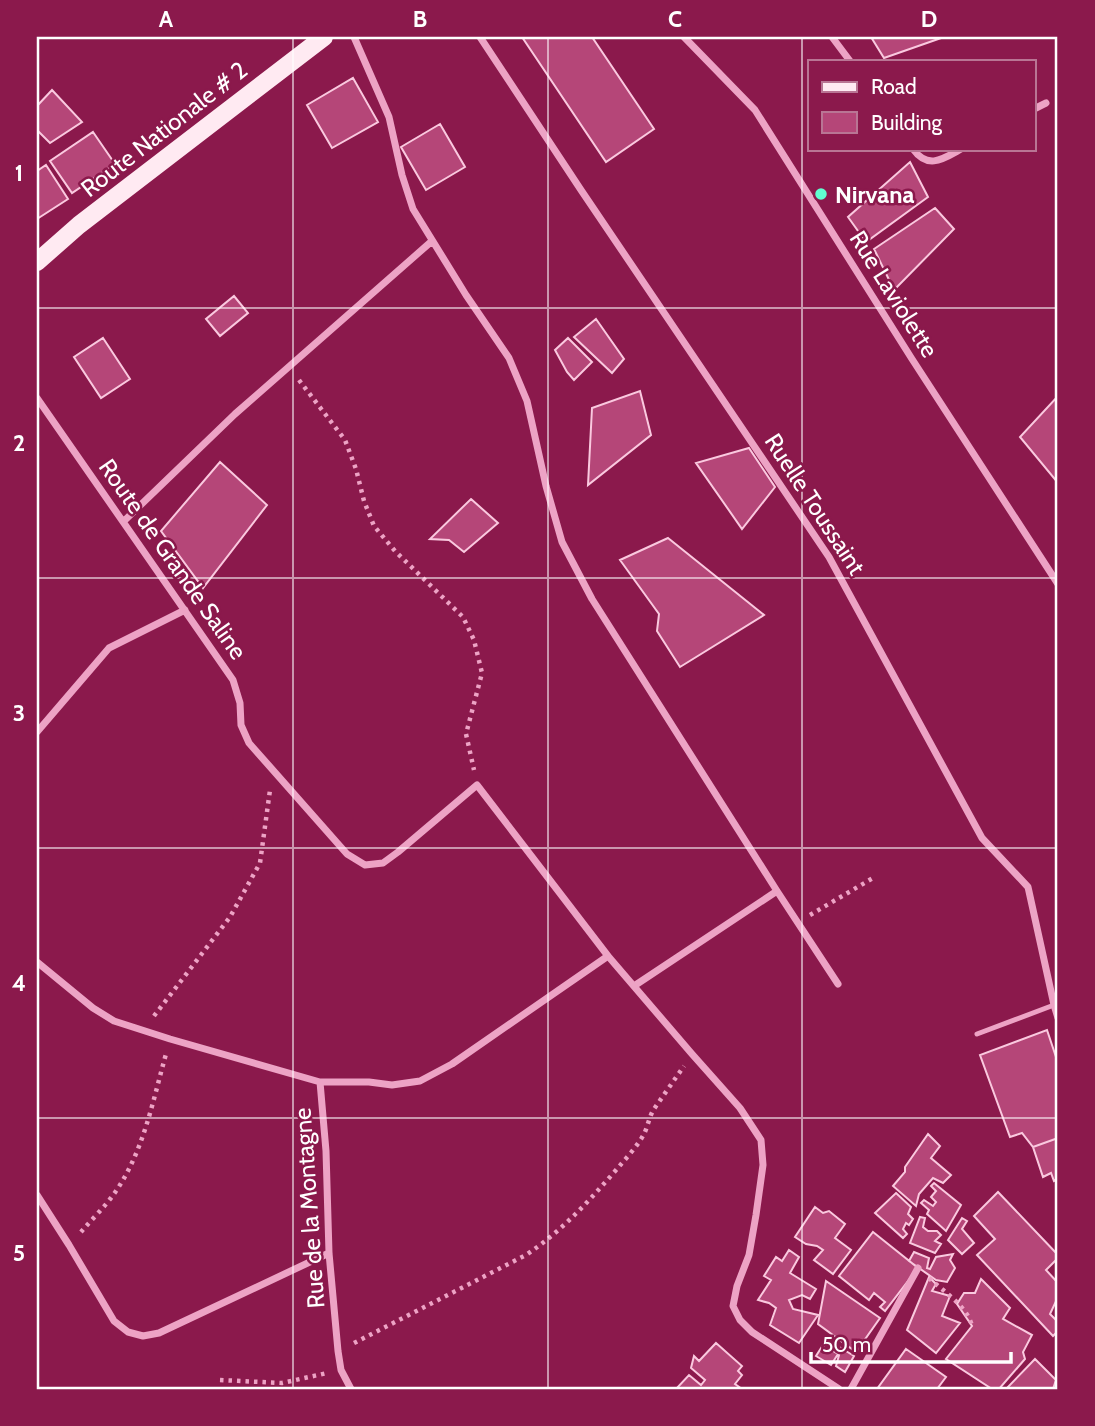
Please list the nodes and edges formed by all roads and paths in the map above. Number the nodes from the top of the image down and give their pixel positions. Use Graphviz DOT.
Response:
graph roads {
  1 [pos="324,37"];
  2 [pos="354,37"];
  3 [pos="480,37"];
  4 [pos="684,37"];
  5 [pos="832,37"];
  6 [pos="849,60"];
  7 [pos="1046,103"];
  8 [pos="1036,108"];
  9 [pos="914,150"];
  10 [pos="959,150"];
  11 [pos="432,241"];
  12 [pos="37,262"];
  13 [pos="289,366"];
  14 [pos="37,398"];
  15 [pos="124,521"];
  16 [pos="1058,584"];
  17 [pos="185,610"];
  18 [pos="37,732"];
  19 [pos="273,771"];
  20 [pos="477,785"];
  21 [pos="873,878"];
  22 [pos="777,891"];
  23 [pos="797,922"];
  24 [pos="608,956"];
  25 [pos="37,962"];
  26 [pos="838,984"];
  27 [pos="634,986"];
  28 [pos="1056,1005"];
  29 [pos="1058,1018"];
  30 [pos="142,1030"];
  31 [pos="978,1034"];
  32 [pos="170,1039"];
  33 [pos="692,1054"];
  34 [pos="320,1082"];
  35 [pos="37,1195"];
  36 [pos="69,1245"];
  37 [pos="329,1253"];
  38 [pos="918,1268"];
  39 [pos="972,1326"];
  40 [pos="338,1351"];
  41 [pos="341,1370"];
  42 [pos="220,1380"];
  43 [pos="351,1389"];
  44 [pos="838,1389"];
  45 [pos="851,1389"];
  1 -- 12 [label="main road, Route Nationale # 2"];
  2 -- 11 [label="street"];
  3 -- 28 [label="street, Ruelle Toussaint"];
  4 -- 16 [label="street, Rue Laviolette"];
  5 -- 6 [label="street"];
  7 -- 8 [label="street"];
  9 -- 10 [label="street"];
  11 -- 13 [label="street"];
  11 -- 22 [label="street"];
  13 -- 15 [label="street"];
  13 -- 20 [label="path"];
  14 -- 15 [label="street, Route de Grande Saline"];
  15 -- 17 [label="street, Route de Grande Saline"];
  17 -- 18 [label="street"];
  17 -- 19 [label="street, Route de Grande Saline"];
  19 -- 20 [label="street, Route de Grande Saline"];
  19 -- 30 [label="path"];
  20 -- 24 [label="street"];
  21 -- 23 [label="path"];
  22 -- 23 [label="street"];
  22 -- 27 [label="street"];
  23 -- 26 [label="street"];
  24 -- 27 [label="street"];
  24 -- 34 [label="street"];
  25 -- 30 [label="street, Rue de la Montagne"];
  27 -- 33 [label="street"];
  28 -- 29 [label="street, Ruelle Toussaint"];
  28 -- 31 [label="lane"];
  30 -- 32 [label="street, Rue de la Montagne"];
  32 -- 34 [label="street, Rue de la Montagne"];
  32 -- 36 [label="path"];
  33 -- 40 [label="path"];
  33 -- 44 [label="street"];
  34 -- 37 [label="street, Rue de la Montagne"];
  35 -- 36 [label="street"];
  36 -- 37 [label="street"];
  37 -- 40 [label="street, Rue de la Montagne"];
  38 -- 39 [label="path"];
  38 -- 45 [label="street"];
  40 -- 41 [label="street, Rue de la Montagne"];
  41 -- 42 [label="path"];
  41 -- 43 [label="street, Rue de la Montagne"];
}
